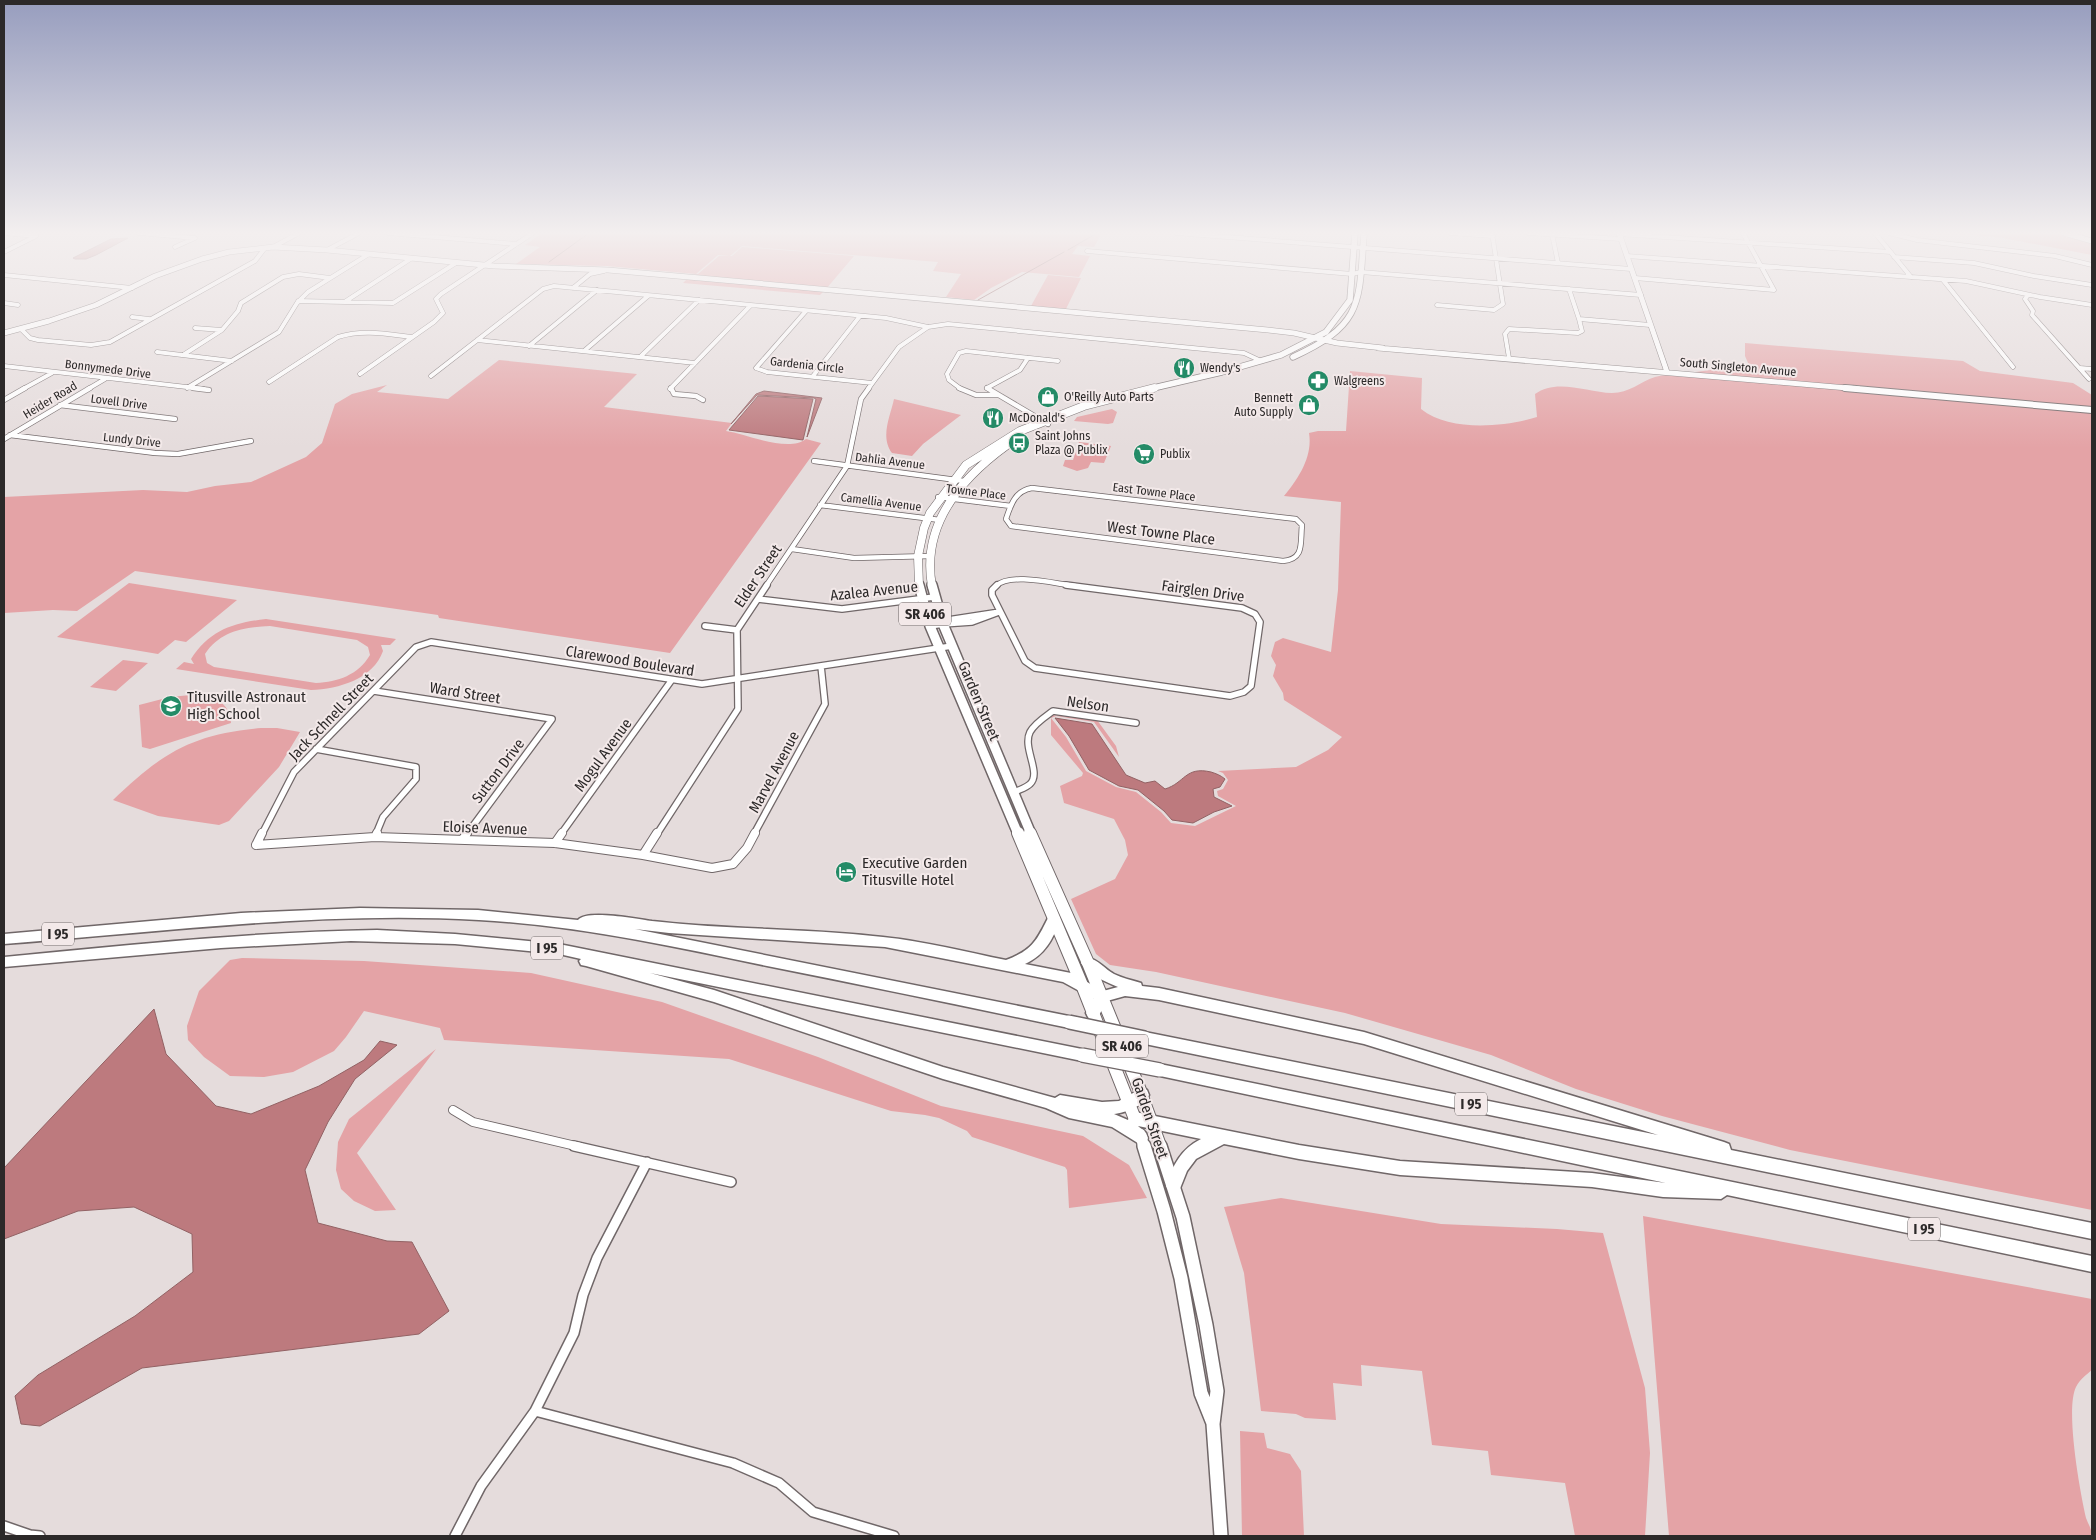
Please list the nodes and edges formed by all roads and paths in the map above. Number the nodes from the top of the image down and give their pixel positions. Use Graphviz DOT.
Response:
graph roads {
  1 [pos="94,305"];
  2 [pos="176,305"];
  3 [pos="240,305"];
  4 [pos="296,305"];
  5 [pos="439,305"];
  6 [pos="522,305"];
  7 [pos="579,305"];
  8 [pos="638,305"];
  9 [pos="694,305"];
  10 [pos="740,305"];
  11 [pos="981,305"];
  12 [pos="1348,305"];
  13 [pos="1357,305"];
  14 [pos="1437,305"];
  15 [pos="1502,305"];
  16 [pos="1575,305"];
  17 [pos="1643,305"];
  18 [pos="1963,305"];
  19 [pos="2029,305"];
  20 [pos="750,306"];
  21 [pos="806,311"];
  22 [pos="860,316"];
  23 [pos="132,317"];
  24 [pos="150,319"];
  25 [pos="1580,319"];
  26 [pos="1650,325"];
  27 [pos="928,327"];
  28 [pos="195,328"];
  29 [pos="21,329"];
  30 [pos="222,330"];
  31 [pos="4,333"];
  32 [pos="412,337"];
  33 [pos="477,340"];
  34 [pos="1319,341"];
  35 [pos="529,346"];
  36 [pos="157,352"];
  37 [pos="584,352"];
  38 [pos="182,355"];
  39 [pos="640,358"];
  40 [pos="1028,358"];
  41 [pos="1509,358"];
  42 [pos="1058,360"];
  43 [pos="232,361"];
  44 [pos="1261,361"];
  45 [pos="695,363"];
  46 [pos="4,367"];
  47 [pos="2013,367"];
  48 [pos="2080,368"];
  49 [pos="2092,370"];
  50 [pos="1667,372"];
  51 [pos="52,373"];
  52 [pos="360,374"];
  53 [pos="431,376"];
  54 [pos="813,376"];
  55 [pos="106,378"];
  56 [pos="2089,378"];
  57 [pos="269,382"];
  58 [pos="872,383"];
  59 [pos="1185,383"];
  60 [pos="187,388"];
  61 [pos="210,390"];
  62 [pos="997,395"];
  63 [pos="4,400"];
  64 [pos="702,400"];
  65 [pos="60,405"];
  66 [pos="2092,410"];
  67 [pos="175,419"];
  68 [pos="1044,423"];
  69 [pos="10,435"];
  70 [pos="4,439"];
  71 [pos="251,441"];
  72 [pos="814,461"];
  73 [pos="847,466"];
  74 [pos="953,479"];
  75 [pos="964,481"];
  76 [pos="938,497"];
  77 [pos="950,499"];
  78 [pos="820,505"];
  79 [pos="1011,506"];
  80 [pos="928,518"];
  81 [pos="940,520"];
  82 [pos="1302,524"];
  83 [pos="792,550"];
  84 [pos="931,556"];
  85 [pos="918,557"];
  86 [pos="934,597"];
  87 [pos="758,599"];
  88 [pos="921,599"];
  89 [pos="1000,612"];
  90 [pos="943,624"];
  91 [pos="705,626"];
  92 [pos="930,626"];
  93 [pos="736,630"];
  94 [pos="423,644"];
  95 [pos="952,646"];
  96 [pos="938,648"];
  97 [pos="821,666"];
  98 [pos="738,679"];
  99 [pos="671,681"];
  100 [pos="374,691"];
  101 [pos="552,719"];
  102 [pos="1136,723"];
  103 [pos="316,749"];
  104 [pos="1013,793"];
  105 [pos="1022,829"];
  106 [pos="375,837"];
  107 [pos="463,839"];
  108 [pos="555,843"];
  109 [pos="256,845"];
  110 [pos="643,855"];
  111 [pos="712,868"];
  112 [pos="1054,920"];
  113 [pos="564,923"];
  114 [pos="4,938"];
  115 [pos="559,949"];
  116 [pos="4,962"];
  117 [pos="1088,963"];
  118 [pos="1008,965"];
  119 [pos="1082,985"];
  120 [pos="1159,994"];
  121 [pos="1102,997"];
  122 [pos="1093,1013"];
  123 [pos="1142,1095"];
  124 [pos="1048,1102"];
  125 [pos="1129,1102"];
  126 [pos="453,1110"];
  127 [pos="1135,1119"];
  128 [pos="1153,1123"];
  129 [pos="1224,1137"];
  130 [pos="1142,1138"];
  131 [pos="647,1162"];
  132 [pos="1798,1171"];
  133 [pos="731,1182"];
  134 [pos="1174,1186"];
  135 [pos="1756,1194"];
  136 [pos="2092,1231"];
  137 [pos="2092,1264"];
  138 [pos="1206,1325"];
  139 [pos="1190,1327"];
  140 [pos="535,1411"];
  141 [pos="1213,1424"];
  142 [pos="4,1526"];
  143 [pos="33,1536"];
  144 [pos="455,1536"];
  145 [pos="894,1536"];
  146 [pos="1221,1536"];
  1 -- 29 [label="street, South Singleton Avenue"];
  2 -- 24 [label="street"];
  3 -- 30 [label="street"];
  4 -- 43 [label="street"];
  5 -- 32 [label="street"];
  6 -- 33 [label="street"];
  7 -- 35 [label="street"];
  8 -- 37 [label="street"];
  9 -- 39 [label="street"];
  10 -- 20 [label="street"];
  11 -- 34 [label="street, South Singleton Avenue"];
  12 -- 34 [label="main road, Garden Street / SR 406"];
  13 -- 34 [label="main road, Garden Street / SR 406"];
  14 -- 15 [label="street"];
  16 -- 25 [label="street"];
  17 -- 26 [label="street"];
  18 -- 47 [label="street"];
  19 -- 48 [label="street"];
  20 -- 21 [label="street"];
  20 -- 45 [label="street"];
  21 -- 22 [label="street"];
  21 -- 54 [label="street, Gardenia Circle"];
  22 -- 27 [label="street"];
  22 -- 54 [label="street"];
  23 -- 24 [label="street"];
  24 -- 29 [label="street"];
  25 -- 26 [label="street"];
  25 -- 41 [label="street"];
  26 -- 50 [label="street"];
  27 -- 44 [label="street"];
  27 -- 58 [label="street, Elder Street"];
  28 -- 30 [label="street"];
  29 -- 31 [label="street, South Singleton Avenue"];
  30 -- 38 [label="street"];
  32 -- 52 [label="street"];
  32 -- 57 [label="street"];
  33 -- 35 [label="street"];
  33 -- 53 [label="street"];
  34 -- 41 [label="street, South Singleton Avenue"];
  34 -- 44 [label="main road, Garden Street / SR 406"];
  34 -- 59 [label="main road, Garden Street / SR 406"];
  35 -- 37 [label="street"];
  36 -- 38 [label="street"];
  37 -- 39 [label="street"];
  38 -- 43 [label="street"];
  39 -- 45 [label="street"];
  40 -- 42 [label="street"];
  40 -- 62 [label="street"];
  40 -- 62 [label="street"];
  41 -- 50 [label="street, South Singleton Avenue"];
  43 -- 60 [label="street"];
  44 -- 59 [label="main road, Garden Street / SR 406"];
  45 -- 64 [label="street"];
  46 -- 51 [label="street, Bonnymede Drive"];
  48 -- 49 [label="street"];
  48 -- 56 [label="street"];
  50 -- 66 [label="street, South Singleton Avenue"];
  51 -- 55 [label="street, Bonnymede Drive"];
  51 -- 63 [label="street"];
  54 -- 58 [label="street, Gardenia Circle"];
  55 -- 60 [label="street, Bonnymede Drive"];
  55 -- 65 [label="street, Heider Road"];
  58 -- 73 [label="street, Elder Street"];
  59 -- 68 [label="main road, Garden Street / SR 406"];
  59 -- 68 [label="main road, Garden Street / SR 406"];
  60 -- 61 [label="street, Bonnymede Drive"];
  62 -- 68 [label="street"];
  65 -- 67 [label="street, Lovell Drive"];
  65 -- 69 [label="street, Heider Road"];
  68 -- 74 [label="main road, Garden Street / SR 406"];
  68 -- 75 [label="main road, Garden Street / SR 406"];
  69 -- 70 [label="street, Heider Road"];
  69 -- 71 [label="street, Lundy Drive"];
  72 -- 73 [label="street, Dahlia Avenue"];
  73 -- 74 [label="street, Dahlia Avenue"];
  73 -- 78 [label="street, Elder Street"];
  74 -- 75 [label="street, Dahlia Avenue"];
  74 -- 76 [label="main road, Garden Street / SR 406"];
  75 -- 77 [label="main road, Garden Street / SR 406"];
  76 -- 77 [label="street, Towne Place"];
  76 -- 80 [label="main road, Garden Street / SR 406"];
  77 -- 79 [label="street, Towne Place"];
  77 -- 81 [label="main road, Garden Street / SR 406"];
  78 -- 80 [label="street, Camellia Avenue"];
  78 -- 83 [label="street, Elder Street"];
  79 -- 82 [label="street, East Towne Place"];
  79 -- 82 [label="street, West Towne Place"];
  80 -- 81 [label="street, Camellia Avenue"];
  80 -- 85 [label="main road, Garden Street / SR 406"];
  81 -- 84 [label="main road, Garden Street / SR 406"];
  83 -- 85 [label="street"];
  83 -- 87 [label="street, Elder Street"];
  84 -- 85 [label="street"];
  84 -- 86 [label="main road, Garden Street / SR 406"];
  85 -- 88 [label="main road, Garden Street / SR 406"];
  86 -- 88 [label="street, Azalea Avenue"];
  86 -- 90 [label="main road, Garden Street / SR 406"];
  87 -- 88 [label="street, Azalea Avenue"];
  87 -- 93 [label="street, Elder Street"];
  88 -- 92 [label="main road, Garden Street / SR 406"];
  89 -- 89 [label="street, Fairglen Drive"];
  89 -- 90 [label="street"];
  90 -- 92 [label="street"];
  90 -- 95 [label="main road, Garden Street / SR 406"];
  91 -- 93 [label="street"];
  92 -- 96 [label="main road, Garden Street / SR 406"];
  93 -- 98 [label="street, Elder Street"];
  94 -- 99 [label="street, Clarewood Boulevard"];
  94 -- 100 [label="street, Jack Schnell Street"];
  95 -- 96 [label="street, Clarewood Boulevard"];
  95 -- 104 [label="main road, Garden Street / SR 406"];
  96 -- 97 [label="street, Clarewood Boulevard"];
  96 -- 105 [label="main road, Garden Street / SR 406"];
  97 -- 98 [label="street, Clarewood Boulevard"];
  97 -- 111 [label="street, Marvel Avenue"];
  98 -- 99 [label="street, Clarewood Boulevard"];
  98 -- 110 [label="street, Elder Street"];
  99 -- 108 [label="street, Mogul Avenue"];
  100 -- 101 [label="street, Ward Street"];
  100 -- 103 [label="street, Jack Schnell Street"];
  101 -- 107 [label="street, Sutton Drive"];
  102 -- 104 [label="street, Nelson"];
  103 -- 106 [label="street"];
  103 -- 109 [label="street, Jack Schnell Street"];
  104 -- 105 [label="main road, Garden Street / SR 406"];
  105 -- 112 [label="main road, Garden Street / SR 406"];
  105 -- 117 [label="main road, Garden Street / SR 406"];
  106 -- 107 [label="street, Eloise Avenue"];
  106 -- 109 [label="street, Eloise Avenue"];
  107 -- 108 [label="street, Eloise Avenue"];
  108 -- 110 [label="street, Eloise Avenue"];
  110 -- 111 [label="street, Eloise Avenue"];
  112 -- 118 [label="highway"];
  112 -- 119 [label="main road, Garden Street / SR 406"];
  113 -- 114 [label="highway, I 95"];
  113 -- 118 [label="highway"];
  113 -- 132 [label="highway, I 95, bridge"];
  115 -- 116 [label="highway, I 95"];
  115 -- 124 [label="highway"];
  115 -- 135 [label="highway, I 95, bridge"];
  117 -- 120 [label="highway"];
  117 -- 121 [label="main road, Garden Street / SR 406"];
  118 -- 119 [label="highway"];
  119 -- 121 [label="highway"];
  119 -- 122 [label="main road, Garden Street / SR 406"];
  120 -- 121 [label="highway"];
  120 -- 132 [label="highway"];
  121 -- 122 [label="highway"];
  121 -- 123 [label="main road, Garden Street / SR 406"];
  122 -- 125 [label="main road, Garden Street / SR 406"];
  123 -- 125 [label="highway"];
  123 -- 128 [label="street, Garden Street / SR 406"];
  124 -- 125 [label="highway"];
  124 -- 130 [label="highway"];
  125 -- 127 [label="main road, Garden Street / SR 406"];
  126 -- 131 [label="street"];
  127 -- 128 [label="highway"];
  127 -- 130 [label="street, Garden Street / SR 406"];
  128 -- 129 [label="highway"];
  128 -- 134 [label="street, Garden Street / SR 406"];
  129 -- 134 [label="highway"];
  129 -- 135 [label="highway"];
  130 -- 139 [label="street, Garden Street / SR 406"];
  131 -- 133 [label="street"];
  131 -- 140 [label="street"];
  132 -- 136 [label="highway, I 95"];
  134 -- 138 [label="street, Garden Street / SR 406"];
  135 -- 137 [label="highway, I 95"];
  138 -- 139 [label="street"];
  138 -- 141 [label="street, Garden Street / SR 406"];
  139 -- 141 [label="street, Garden Street / SR 406"];
  140 -- 144 [label="street"];
  140 -- 145 [label="street"];
  141 -- 146 [label="street, Garden Street"];
  142 -- 143 [label="street"];
}
